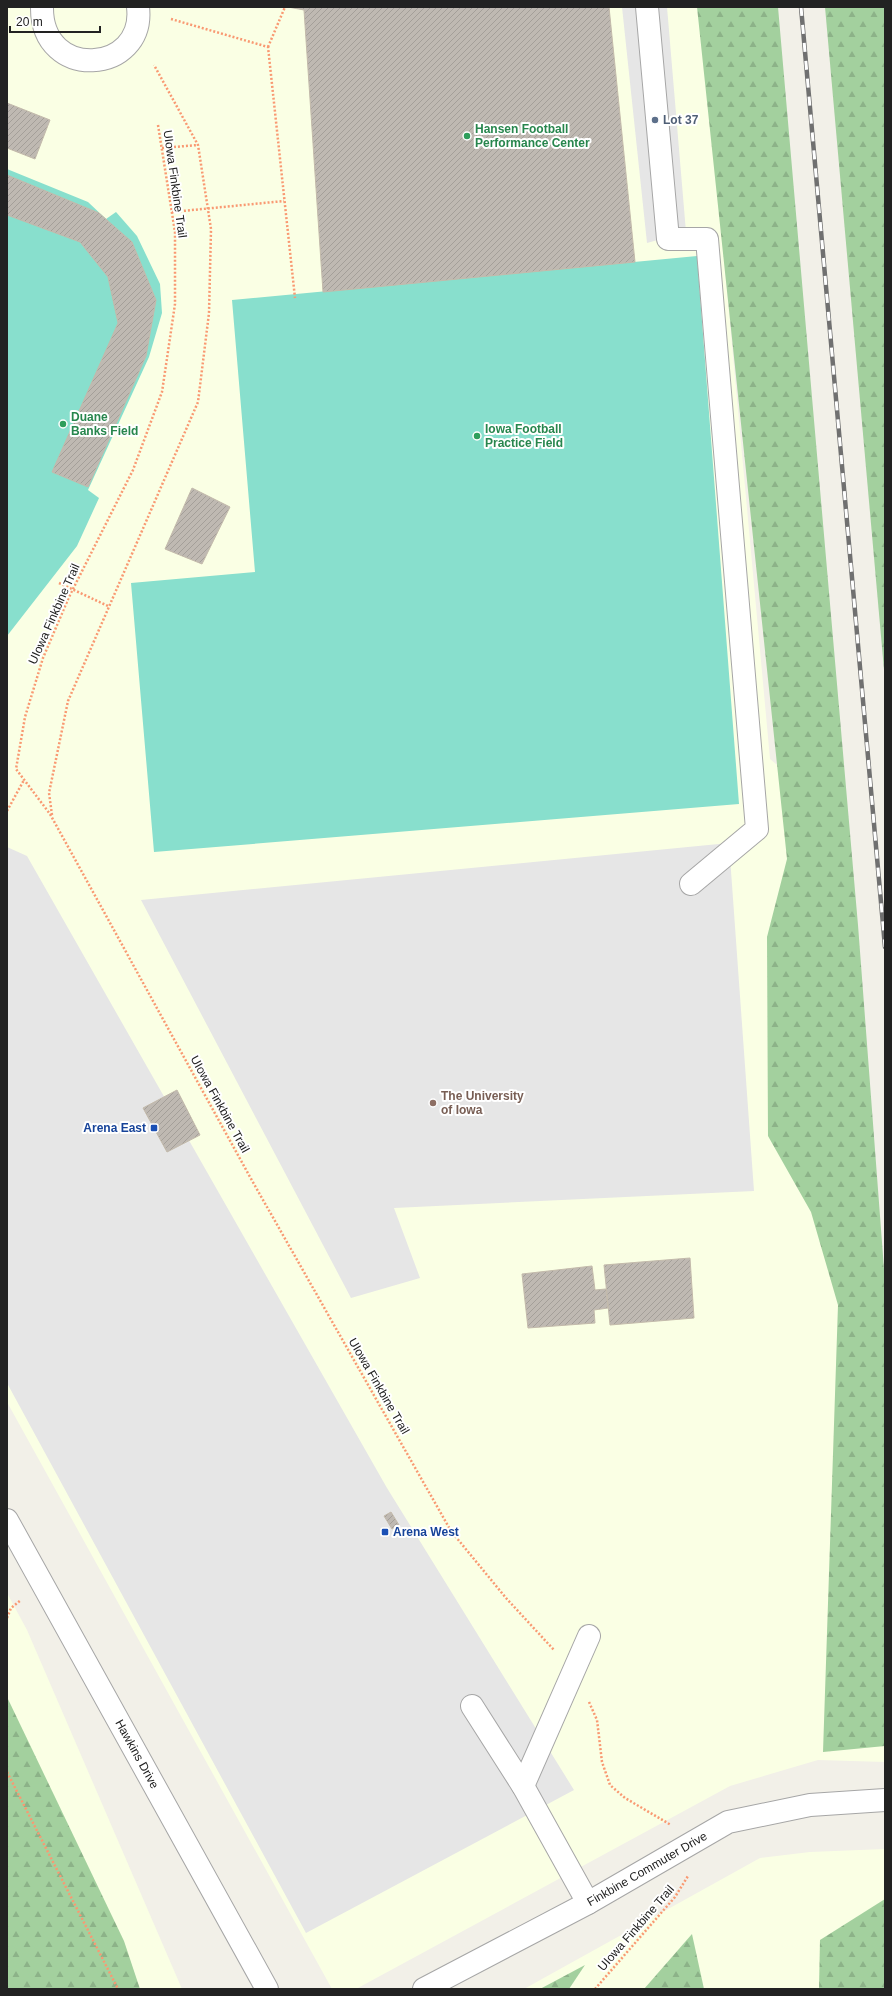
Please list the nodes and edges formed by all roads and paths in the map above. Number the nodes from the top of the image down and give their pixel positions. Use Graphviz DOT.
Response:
graph roads {
  1 [pos="42,7"];
  2 [pos="138,7"];
  3 [pos="285,7"];
  4 [pos="647,7"];
  5 [pos="171,19"];
  6 [pos="268,47"];
  7 [pos="154,65"];
  8 [pos="158,125"];
  9 [pos="198,145"];
  10 [pos="162,148"];
  11 [pos="284,201"];
  12 [pos="208,209"];
  13 [pos="172,212"];
  14 [pos="295,298"];
  15 [pos="59,583"];
  16 [pos="73,589"];
  17 [pos="108,606"];
  18 [pos="24,780"];
  19 [pos="7,811"];
  20 [pos="52,819"];
  21 [pos="691,884"];
  22 [pos="7,1520"];
  23 [pos="589,1636"];
  24 [pos="573,1674"];
  25 [pos="472,1706"];
  26 [pos="7,1772"];
  27 [pos="523,1786"];
  28 [pos="885,1800"];
  29 [pos="683,1847"];
  30 [pos="588,1903"];
  31 [pos="118,1989"];
  32 [pos="267,1989"];
  33 [pos="424,1989"];
  34 [pos="595,1989"];
  1 -- 2 [label="street"];
  3 -- 6 [label="path"];
  4 -- 21 [label="street"];
  5 -- 6 [label="path"];
  6 -- 11 [label="path"];
  7 -- 9 [label="path"];
  8 -- 10 [label="path, UIowa Finkbine Trail"];
  9 -- 10 [label="path"];
  9 -- 12 [label="path"];
  10 -- 13 [label="path, UIowa Finkbine Trail"];
  11 -- 12 [label="path"];
  11 -- 14 [label="path"];
  12 -- 13 [label="path"];
  12 -- 17 [label="path"];
  13 -- 16 [label="path, UIowa Finkbine Trail"];
  15 -- 16 [label="path"];
  16 -- 17 [label="path"];
  16 -- 18 [label="path, UIowa Finkbine Trail"];
  17 -- 20 [label="path"];
  18 -- 19 [label="path"];
  18 -- 20 [label="path, UIowa Finkbine Trail"];
  20 -- 24 [label="path, UIowa Finkbine Trail"];
  22 -- 32 [label="street, Hawkins Drive"];
  23 -- 24 [label="street"];
  24 -- 27 [label="street"];
  24 -- 29 [label="path, UIowa Finkbine Trail"];
  25 -- 27 [label="street"];
  26 -- 31 [label="path"];
  27 -- 30 [label="street"];
  28 -- 29 [label="street, Finkbine Commuter Drive"];
  29 -- 30 [label="street, Finkbine Commuter Drive"];
  29 -- 34 [label="path, UIowa Finkbine Trail"];
  30 -- 33 [label="street, Finkbine Commuter Drive"];
}
